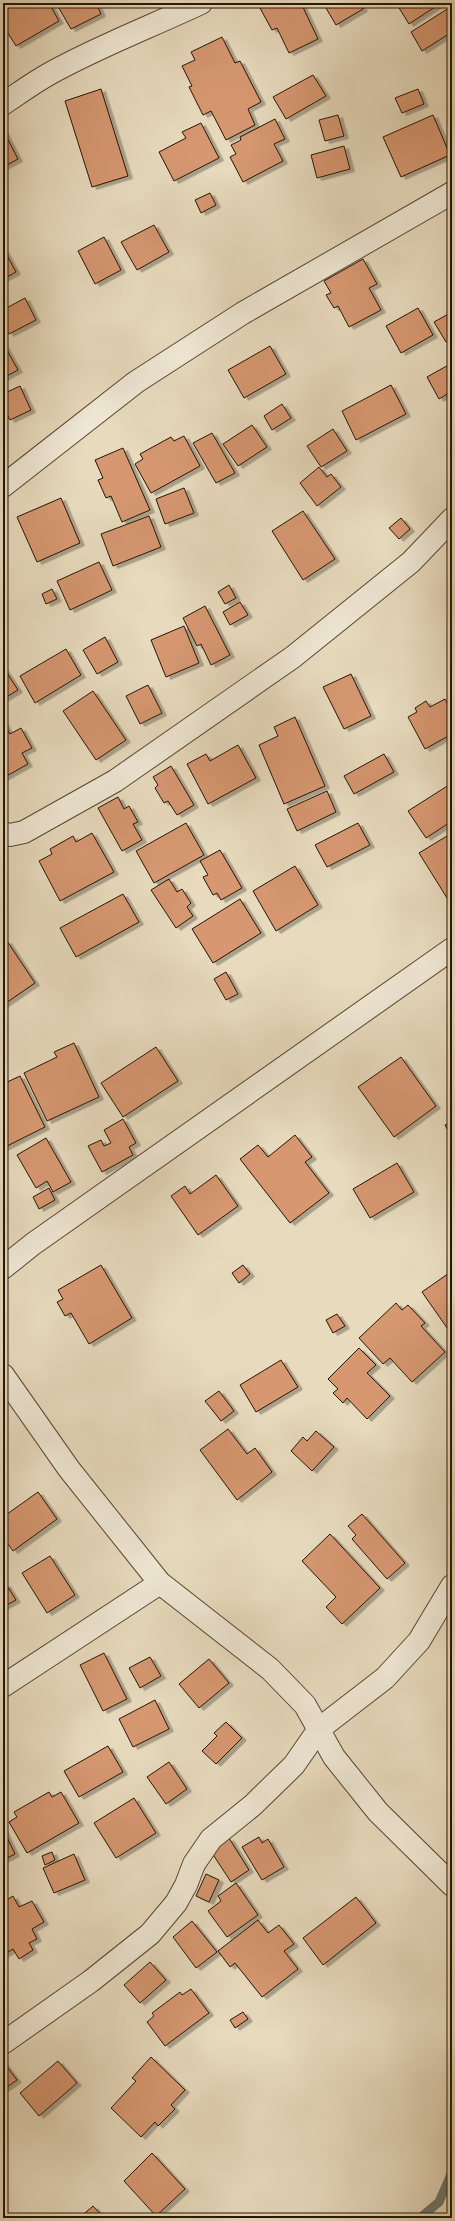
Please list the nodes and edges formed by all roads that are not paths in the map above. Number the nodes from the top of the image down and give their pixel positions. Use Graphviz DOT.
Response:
graph roads {
  1 [pos="200,3"];
  2 [pos="3,104"];
  3 [pos="452,193"];
  4 [pos="3,486"];
  5 [pos="452,519"];
  6 [pos="3,833"];
  7 [pos="452,949"];
  8 [pos="3,1268"];
  9 [pos="3,1376"];
  10 [pos="160,1584"];
  11 [pos="452,1586"];
  12 [pos="3,1686"];
  13 [pos="319,1729"];
  14 [pos="452,1885"];
  15 [pos="3,2043"];
  1 -- 2 [label="street"];
  3 -- 4 [label="street"];
  5 -- 6 [label="street"];
  7 -- 8 [label="street"];
  9 -- 10 [label="street"];
  10 -- 12 [label="street"];
  10 -- 13 [label="street"];
  11 -- 13 [label="street"];
  13 -- 14 [label="street"];
  13 -- 15 [label="street"];
}
